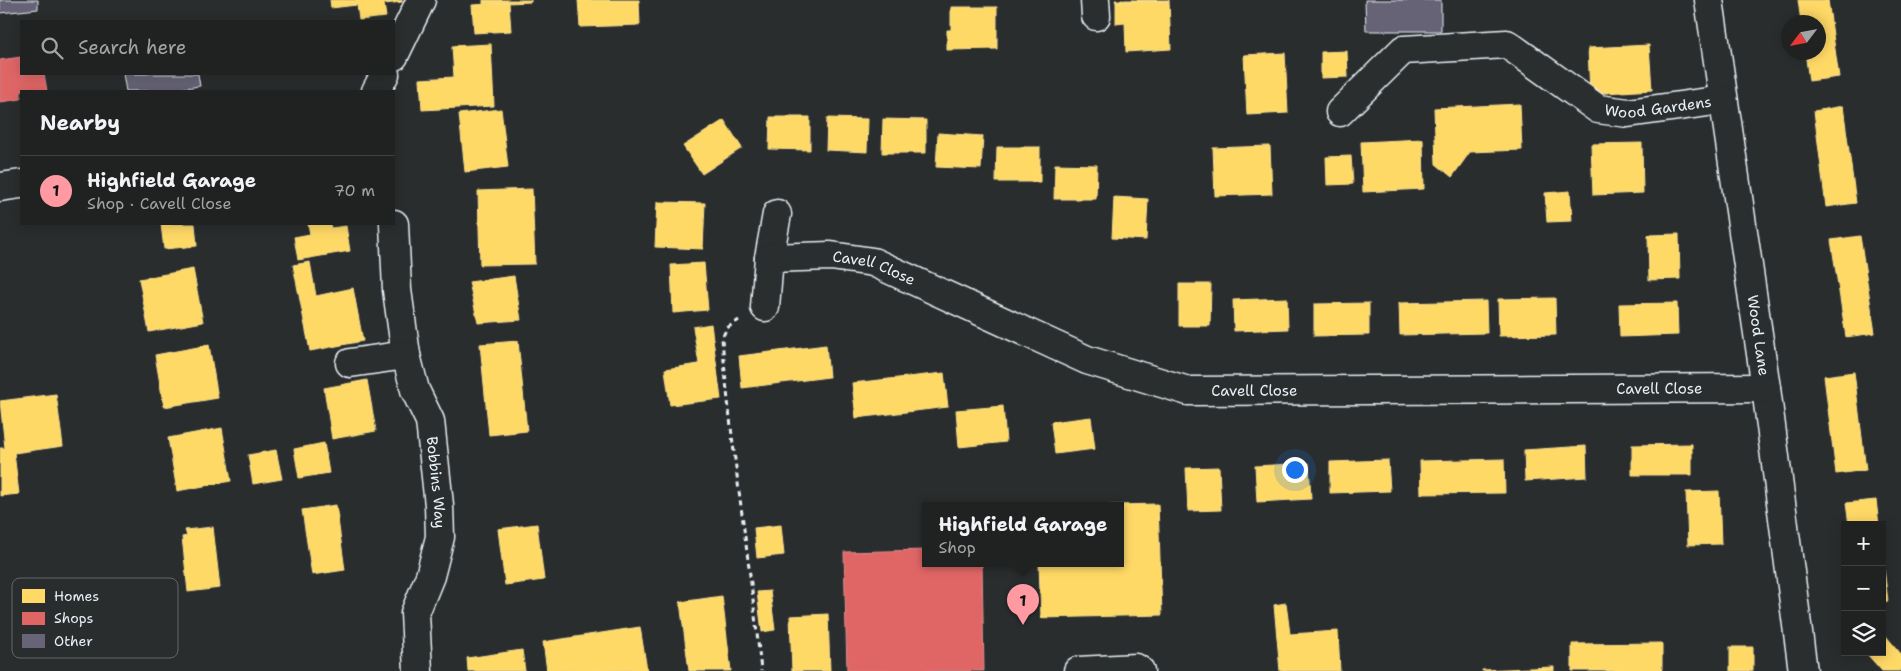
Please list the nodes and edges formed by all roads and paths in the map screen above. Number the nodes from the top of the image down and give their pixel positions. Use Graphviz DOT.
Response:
graph roads {
  1 [pos="422,0"];
  2 [pos="1709,0"];
  3 [pos="395,54"];
  4 [pos="384,75"];
  5 [pos="377,90"];
  6 [pos="1723,100"];
  7 [pos="1340,112"];
  8 [pos="20,184"];
  9 [pos="0,187"];
  10 [pos="777,214"];
  11 [pos="394,225"];
  12 [pos="769,258"];
  13 [pos="765,308"];
  14 [pos="722,338"];
  15 [pos="406,355"];
  16 [pos="350,363"];
  17 [pos="1766,388"];
  18 [pos="418,671"];
  19 [pos="761,671"];
  20 [pos="1078,671"];
  21 [pos="1140,671"];
  22 [pos="1803,671"];
  1 -- 3 [label="street"];
  2 -- 6 [label="street, Wood Lane"];
  4 -- 5 [label="street"];
  6 -- 7 [label="street, Wood Gardens"];
  6 -- 17 [label="street, Wood Lane"];
  8 -- 9 [label="street"];
  10 -- 12 [label="street"];
  11 -- 15 [label="street, Bobbins Way"];
  12 -- 13 [label="street"];
  12 -- 17 [label="street, Cavell Close"];
  14 -- 19 [label="path"];
  15 -- 16 [label="street"];
  15 -- 18 [label="street, Bobbins Way"];
  17 -- 22 [label="street, Wood Lane"];
  20 -- 21 [label="street"];
}
